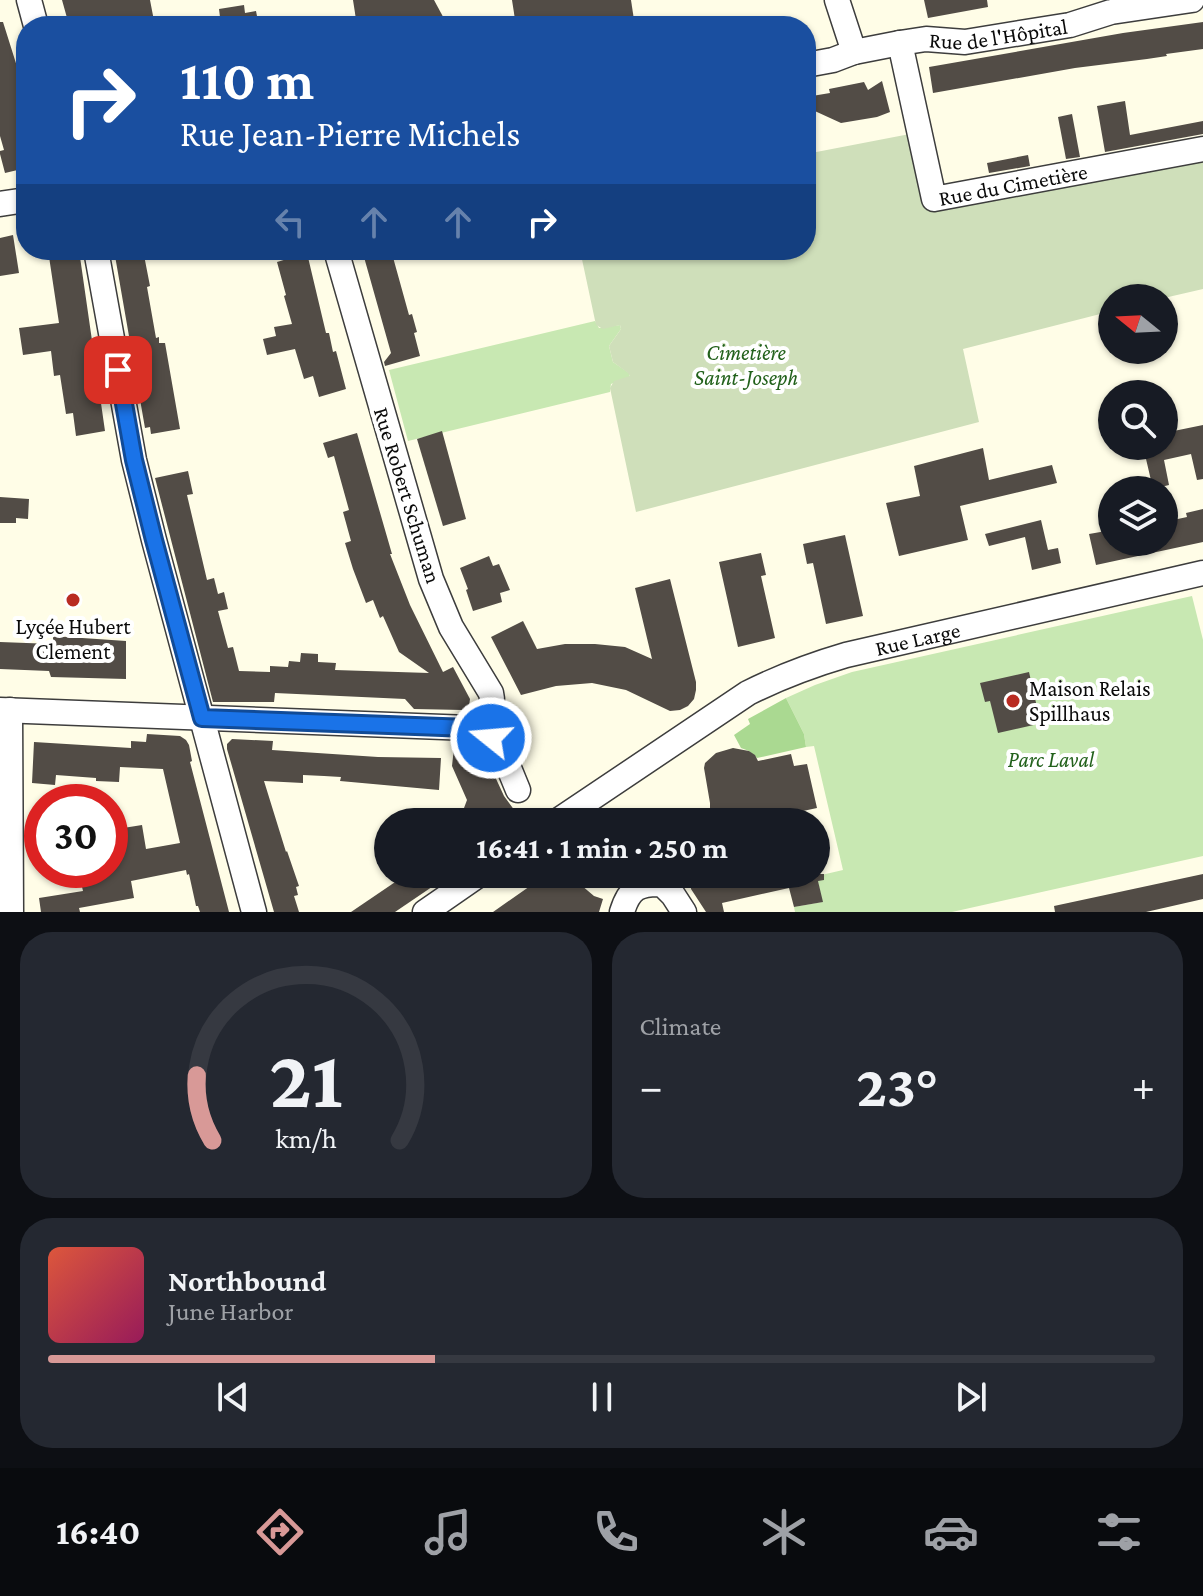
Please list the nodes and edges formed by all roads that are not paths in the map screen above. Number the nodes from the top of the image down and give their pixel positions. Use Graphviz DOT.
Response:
graph roads {
  1 [pos="837,0"];
  2 [pos="1192,0"];
  3 [pos="900,43"];
  4 [pos="854,52"];
  5 [pos="816,63"];
  6 [pos="1203,149"];
  7 [pos="98,260"];
  8 [pos="339,260"];
  9 [pos="1203,573"];
  10 [pos="5,710"];
  11 [pos="202,718"];
  12 [pos="480,726"];
  13 [pos="518,790"];
  14 [pos="577,808"];
  15 [pos="460,888"];
  16 [pos="624,905"];
  17 [pos="11,912"];
  18 [pos="254,912"];
  19 [pos="425,912"];
  20 [pos="684,912"];
  1 -- 4 [label="street"];
  2 -- 3 [label="street, Rue de l'Hôpital"];
  3 -- 4 [label="street, Rue de l'Hôpital"];
  3 -- 6 [label="street, Rue du Cimetière"];
  4 -- 5 [label="street, Rue de l'Hôpital"];
  7 -- 11 [label="street"];
  8 -- 12 [label="street, Rue Robert Schuman"];
  9 -- 14 [label="street, Rue Large"];
  10 -- 11 [label="street"];
  10 -- 17 [label="street"];
  11 -- 12 [label="street"];
  11 -- 18 [label="street"];
  12 -- 13 [label="street"];
  15 -- 19 [label="street"];
  16 -- 20 [label="street"];
}
